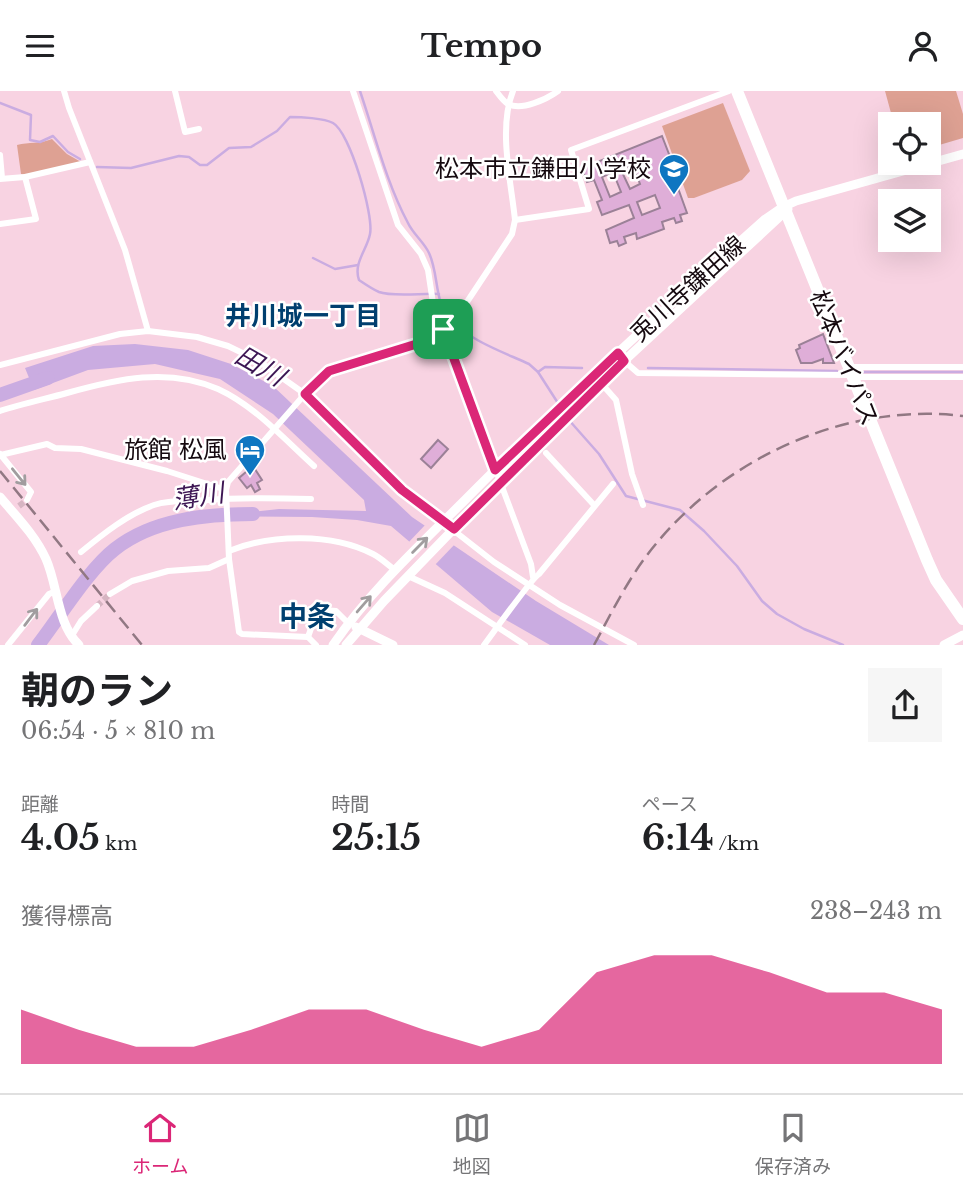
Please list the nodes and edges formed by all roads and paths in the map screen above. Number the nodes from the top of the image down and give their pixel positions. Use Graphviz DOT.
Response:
graph roads {
  1 [pos="64,91"];
  2 [pos="175,91"];
  3 [pos="354,91"];
  4 [pos="496,91"];
  5 [pos="513,91"];
  6 [pos="558,91"];
  7 [pos="729,91"];
  8 [pos="737,91"];
  9 [pos="508,104"];
  10 [pos="199,129"];
  11 [pos="963,153"];
  12 [pos="0,155"];
  13 [pos="90,162"];
  14 [pos="25,177"];
  15 [pos="1,178"];
  16 [pos="784,209"];
  17 [pos="515,220"];
  18 [pos="0,224"];
  19 [pos="446,327"];
  20 [pos="148,331"];
  21 [pos="621,357"];
  22 [pos="0,365"];
  23 [pos="963,367"];
  24 [pos="851,373"];
  25 [pos="594,375"];
  26 [pos="963,377"];
  27 [pos="601,383"];
  28 [pos="304,395"];
  29 [pos="0,411"];
  30 [pos="275,428"];
  31 [pos="546,453"];
  32 [pos="0,454"];
  33 [pos="314,466"];
  34 [pos="495,470"];
  35 [pos="499,482"];
  36 [pos="613,484"];
  37 [pos="226,496"];
  38 [pos="0,497"];
  39 [pos="311,499"];
  40 [pos="27,500"];
  41 [pos="594,505"];
  42 [pos="643,505"];
  43 [pos="442,523"];
  44 [pos="453,530"];
  45 [pos="229,551"];
  46 [pos="81,552"];
  47 [pos="229,559"];
  48 [pos="397,568"];
  49 [pos="410,575"];
  50 [pos="533,577"];
  51 [pos="528,587"];
  52 [pos="56,592"];
  53 [pos="110,594"];
  54 [pos="97,606"];
  55 [pos="963,619"];
  56 [pos="348,623"];
  57 [pos="498,627"];
  58 [pos="360,628"];
  59 [pos="963,635"];
  60 [pos="307,637"];
  61 [pos="68,638"];
  62 [pos="8,645"];
  63 [pos="79,645"];
  64 [pos="316,645"];
  65 [pos="333,645"];
  66 [pos="346,645"];
  67 [pos="393,645"];
  68 [pos="484,645"];
  69 [pos="525,645"];
  70 [pos="634,645"];
  71 [pos="944,645"];
  1 -- 13 [label="street"];
  2 -- 10 [label="street"];
  3 -- 19 [label="street"];
  4 -- 9 [label="street"];
  5 -- 9 [label="street"];
  6 -- 9 [label="street"];
  7 -- 17 [label="street"];
  8 -- 16 [label="highway, 松本バイパス"];
  9 -- 17 [label="street"];
  11 -- 16 [label="main road, 兎川寺鎌田線"];
  12 -- 15 [label="street"];
  13 -- 14 [label="street"];
  13 -- 20 [label="street"];
  14 -- 15 [label="street"];
  14 -- 18 [label="street"];
  16 -- 21 [label="main road, 兎川寺鎌田線"];
  16 -- 24 [label="highway, 松本バイパス"];
  17 -- 19 [label="street"];
  19 -- 28 [label="street"];
  19 -- 34 [label="street"];
  20 -- 22 [label="street"];
  20 -- 28 [label="street"];
  21 -- 24 [label="street"];
  21 -- 25 [label="main road, 兎川寺鎌田線"];
  21 -- 27 [label="main road, 兎川寺鎌田線"];
  23 -- 24 [label="street"];
  24 -- 26 [label="street"];
  24 -- 55 [label="highway, 松本バイパス"];
  25 -- 27 [label="street"];
  25 -- 34 [label="main road, 兎川寺鎌田線"];
  27 -- 35 [label="main road, 兎川寺鎌田線"];
  27 -- 42 [label="street"];
  28 -- 30 [label="street"];
  28 -- 43 [label="street"];
  29 -- 30 [label="street"];
  30 -- 33 [label="street"];
  30 -- 37 [label="street"];
  31 -- 41 [label="street"];
  32 -- 37 [label="street"];
  32 -- 40 [label="street, one-way"];
  34 -- 35 [label="street"];
  34 -- 43 [label="main road, 兎川寺鎌田線"];
  35 -- 44 [label="main road, 兎川寺鎌田線"];
  35 -- 50 [label="street"];
  36 -- 41 [label="street"];
  37 -- 39 [label="street"];
  37 -- 45 [label="street"];
  37 -- 46 [label="street"];
  38 -- 52 [label="main road"];
  41 -- 50 [label="street"];
  43 -- 44 [label="street"];
  48 -- 43 [label="main road, 兎川寺鎌田線, one-way"];
  44 -- 49 [label="main road, 兎川寺鎌田線"];
  44 -- 51 [label="street"];
  45 -- 47 [label="street"];
  45 -- 48 [label="street"];
  47 -- 53 [label="street"];
  47 -- 60 [label="street"];
  56 -- 48 [label="main road, 兎川寺鎌田線, one-way"];
  49 -- 57 [label="street"];
  49 -- 58 [label="main road, 兎川寺鎌田線"];
  50 -- 51 [label="street"];
  51 -- 57 [label="street"];
  51 -- 70 [label="street"];
  52 -- 61 [label="main road"];
  62 -- 52 [label="street, one-way"];
  54 -- 61 [label="street"];
  56 -- 58 [label="main road"];
  56 -- 60 [label="street"];
  56 -- 65 [label="main road, 兎川寺鎌田線"];
  57 -- 68 [label="street"];
  57 -- 69 [label="street"];
  58 -- 66 [label="main road, 兎川寺鎌田線"];
  58 -- 67 [label="main road"];
  59 -- 71 [label="main road"];
  60 -- 64 [label="street"];
  61 -- 63 [label="main road"];
}
